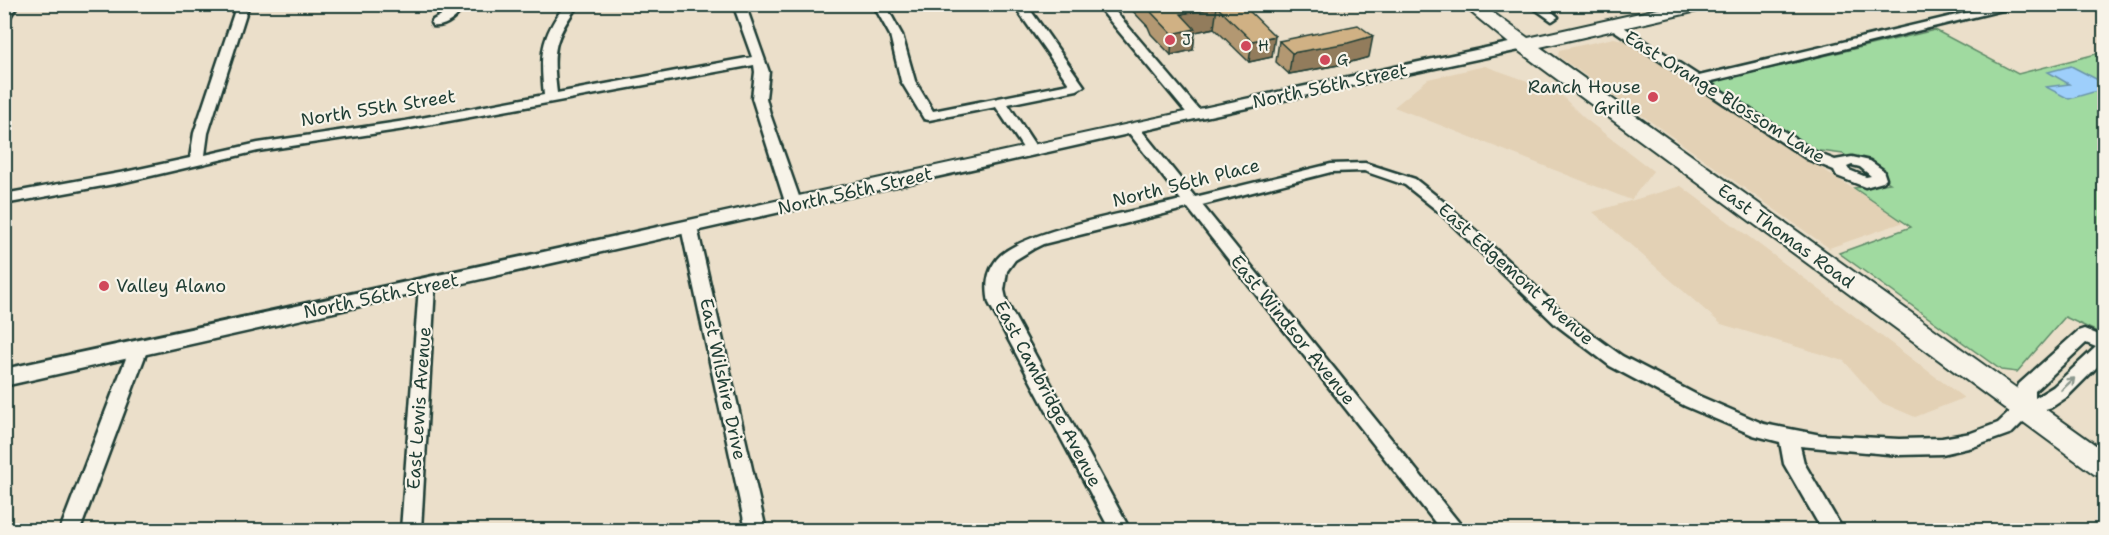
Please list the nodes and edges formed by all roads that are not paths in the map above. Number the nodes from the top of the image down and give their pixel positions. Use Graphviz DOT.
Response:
graph roads {
  1 [pos="11,4"];
  2 [pos="243,4"];
  3 [pos="459,4"];
  4 [pos="573,4"];
  5 [pos="740,4"];
  6 [pos="879,4"];
  7 [pos="1019,4"];
  8 [pos="1102,4"];
  9 [pos="1469,4"];
  10 [pos="1534,4"];
  11 [pos="1706,4"];
  12 [pos="2021,4"];
  13 [pos="4,15"];
  14 [pos="1552,17"];
  15 [pos="437,23"];
  16 [pos="1612,26"];
  17 [pos="1523,45"];
  18 [pos="759,60"];
  19 [pos="1696,81"];
  20 [pos="551,98"];
  21 [pos="1000,103"];
  22 [pos="1195,114"];
  23 [pos="1132,129"];
  24 [pos="1032,151"];
  25 [pos="197,160"];
  26 [pos="1838,167"];
  27 [pos="1378,170"];
  28 [pos="4,199"];
  29 [pos="1191,202"];
  30 [pos="794,205"];
  31 [pos="689,227"];
  32 [pos="1007,257"];
  33 [pos="427,286"];
  34 [pos="2104,344"];
  35 [pos="139,348"];
  36 [pos="2104,350"];
  37 [pos="4,378"];
  38 [pos="2025,408"];
  39 [pos="1789,437"];
  40 [pos="2104,466"];
  41 [pos="70,531"];
  42 [pos="411,531"];
  43 [pos="756,531"];
  44 [pos="1120,531"];
  45 [pos="1453,531"];
  46 [pos="1833,531"];
  1 -- 13 [label="street"];
  2 -- 25 [label="street"];
  3 -- 15 [label="street"];
  4 -- 20 [label="street"];
  5 -- 18 [label="street"];
  6 -- 21 [label="street"];
  7 -- 21 [label="street"];
  8 -- 22 [label="street"];
  9 -- 17 [label="main road, East Thomas Road"];
  10 -- 14 [label="street"];
  11 -- 16 [label="main road, North 56th Street"];
  12 -- 19 [label="street"];
  16 -- 17 [label="main road, North 56th Street"];
  16 -- 19 [label="street, East Orange Blossom Lane"];
  17 -- 22 [label="street, North 56th Street"];
  17 -- 38 [label="main road, East Thomas Road"];
  18 -- 20 [label="street, North 55th Street"];
  18 -- 30 [label="street"];
  19 -- 26 [label="street, East Orange Blossom Lane"];
  20 -- 25 [label="street, North 55th Street"];
  21 -- 24 [label="street"];
  22 -- 23 [label="street, North 56th Street"];
  23 -- 24 [label="street, North 56th Street"];
  23 -- 29 [label="street, East Windsor Avenue"];
  24 -- 30 [label="street, North 56th Street"];
  25 -- 28 [label="street, North 55th Street"];
  27 -- 29 [label="street, North 56th Place"];
  27 -- 39 [label="street, East Edgemont Avenue"];
  29 -- 32 [label="street, North 56th Place"];
  29 -- 45 [label="street, East Windsor Avenue"];
  30 -- 31 [label="street, North 56th Street"];
  31 -- 33 [label="street, North 56th Street"];
  31 -- 43 [label="street, East Wilshire Drive"];
  32 -- 44 [label="street, East Cambridge Avenue"];
  33 -- 35 [label="street, North 56th Street"];
  33 -- 42 [label="street, East Lewis Avenue"];
  34 -- 38 [label="street"];
  35 -- 37 [label="street, North 56th Street"];
  35 -- 41 [label="street"];
  38 -- 36 [label="street, one-way"];
  38 -- 39 [label="street, East Edgemont Avenue"];
  38 -- 40 [label="main road, East Thomas Road"];
  39 -- 46 [label="street"];
}
